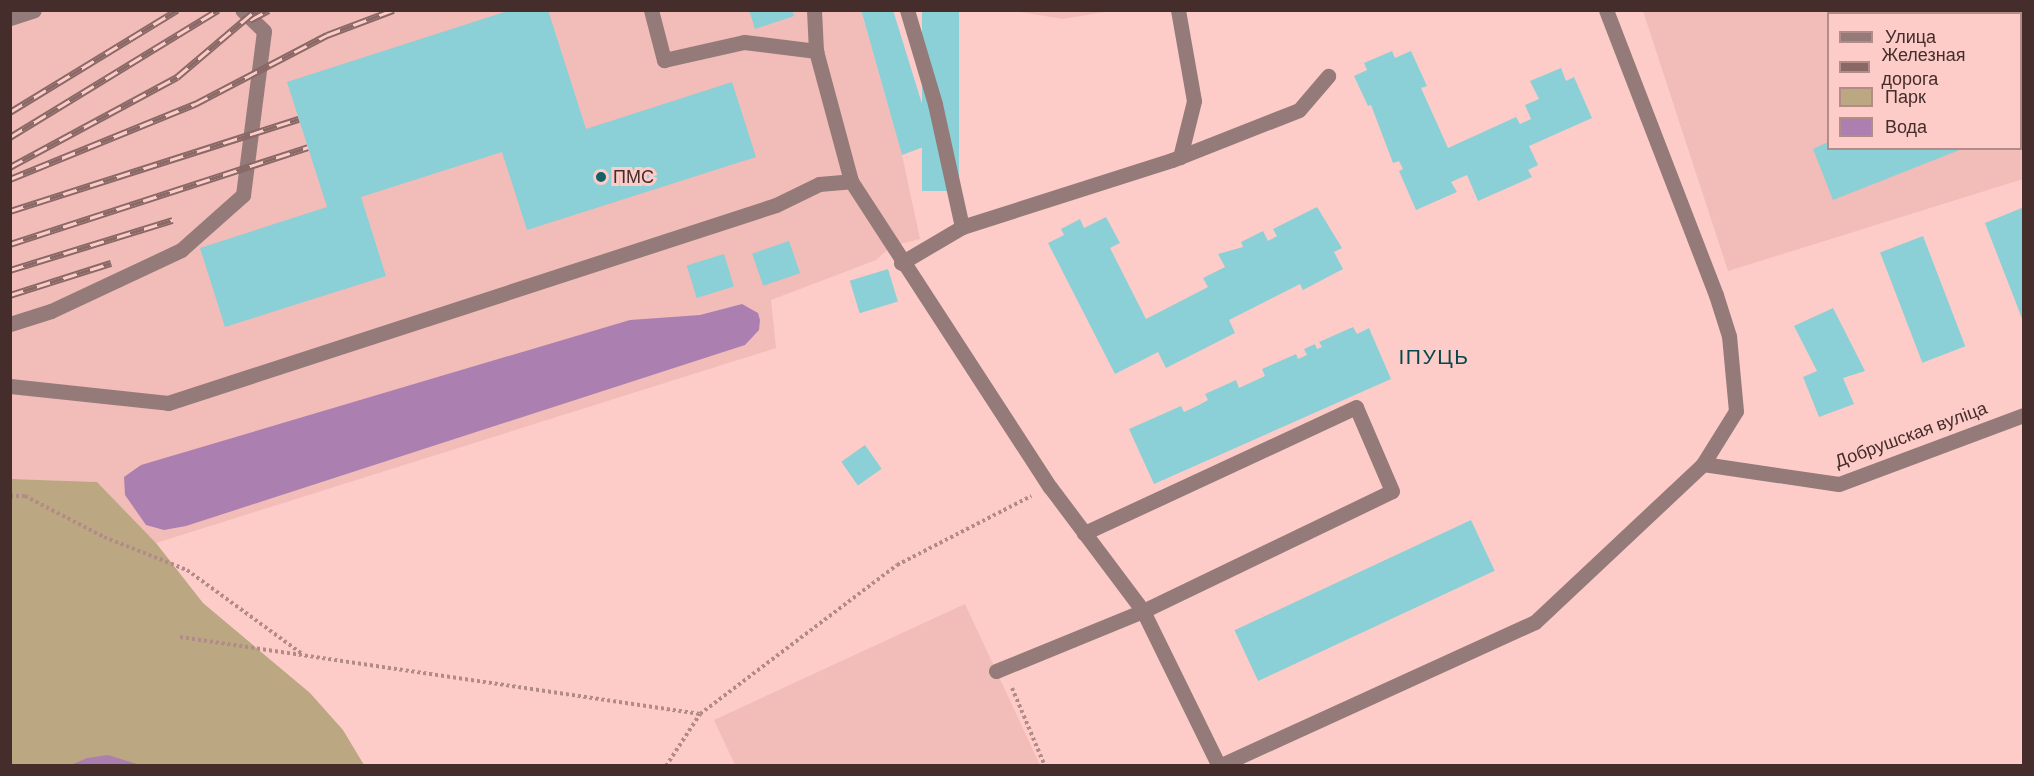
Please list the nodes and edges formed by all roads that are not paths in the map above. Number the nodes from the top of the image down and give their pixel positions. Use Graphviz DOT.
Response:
graph roads {
  1 [pos="34,10"];
  2 [pos="242,10"];
  3 [pos="651,10"];
  4 [pos="814,10"];
  5 [pos="907,10"];
  6 [pos="1178,10"];
  7 [pos="1606,10"];
  8 [pos="10,18"];
  9 [pos="816,51"];
  10 [pos="1328,76"];
  11 [pos="1180,157"];
  12 [pos="851,181"];
  13 [pos="962,227"];
  14 [pos="901,263"];
  15 [pos="10,324"];
  16 [pos="10,386"];
  17 [pos="2024,415"];
  18 [pos="1703,464"];
  19 [pos="1084,533"];
  20 [pos="1143,611"];
  21 [pos="1000,669"];
  22 [pos="1219,765"];
  1 -- 8 [label="street"];
  2 -- 15 [label="street"];
  3 -- 9 [label="street"];
  4 -- 9 [label="street"];
  5 -- 13 [label="street"];
  6 -- 11 [label="street"];
  7 -- 18 [label="street"];
  9 -- 12 [label="street"];
  10 -- 11 [label="street"];
  11 -- 13 [label="street"];
  12 -- 14 [label="street"];
  12 -- 16 [label="street"];
  13 -- 14 [label="street"];
  14 -- 19 [label="street"];
  17 -- 18 [label="street, Добрушская вуліца"];
  18 -- 22 [label="street"];
  19 -- 20 [label="street"];
  19 -- 20 [label="street"];
  20 -- 21 [label="street"];
  20 -- 22 [label="street"];
}
